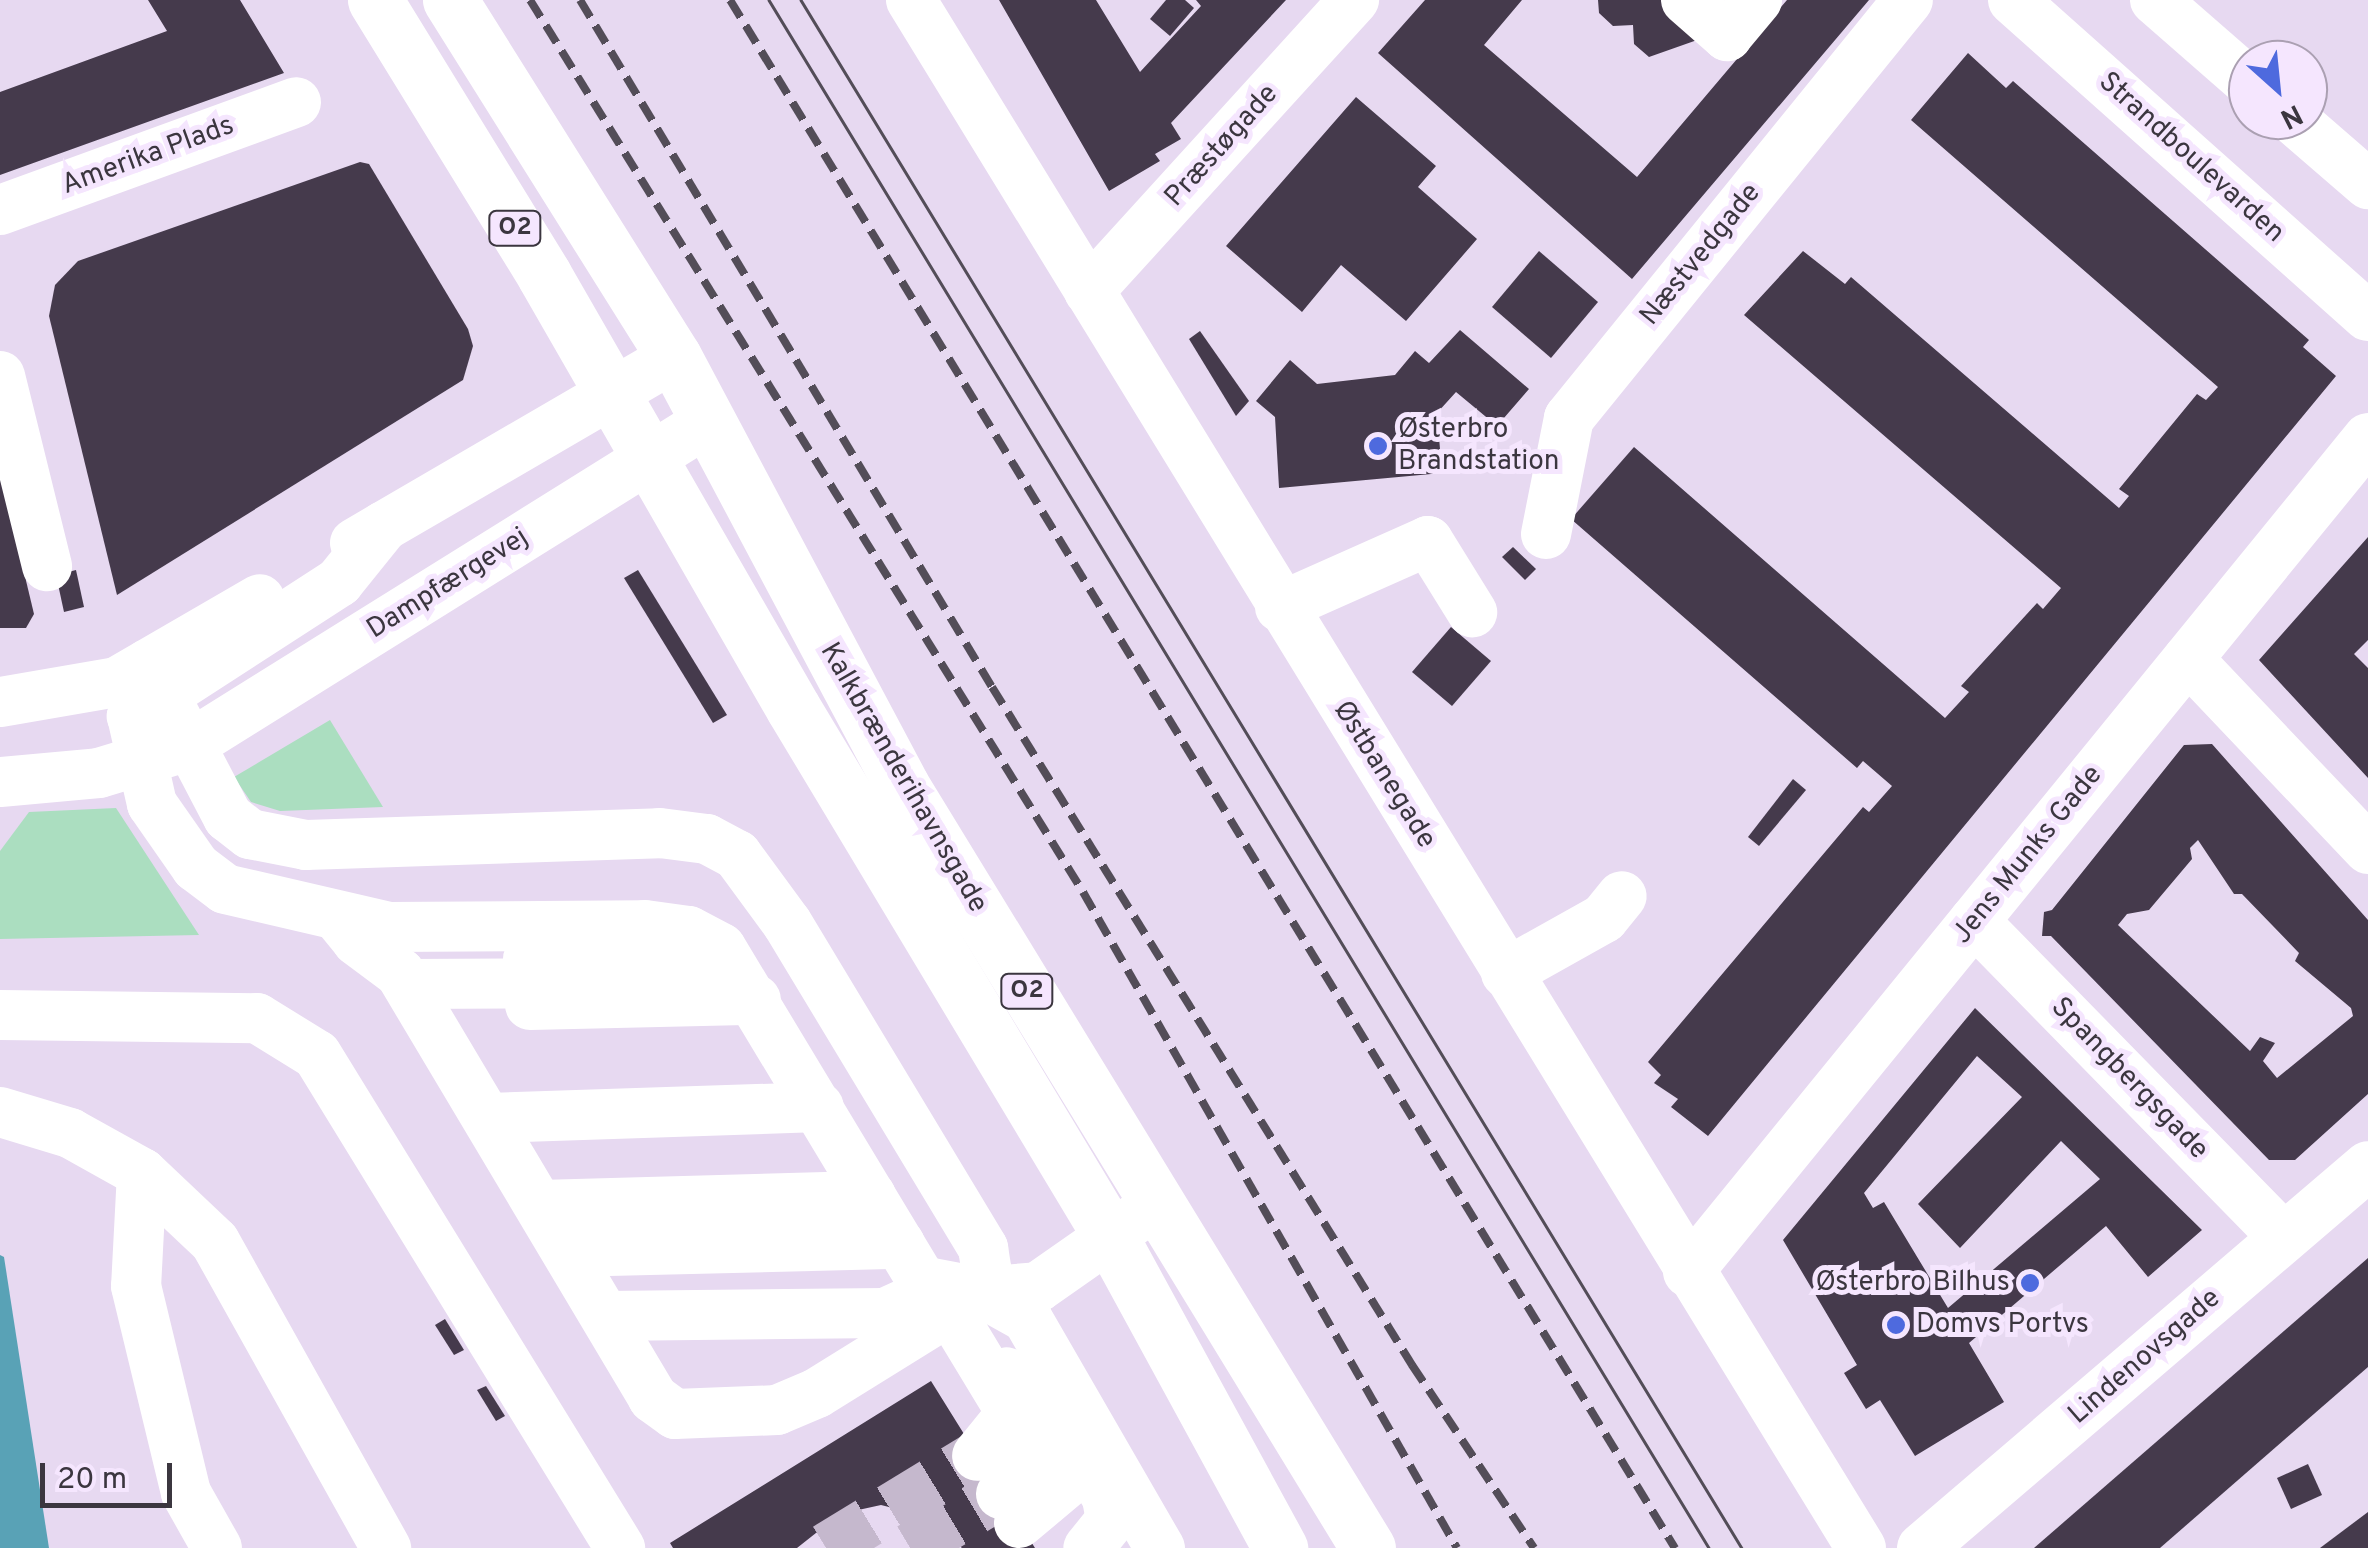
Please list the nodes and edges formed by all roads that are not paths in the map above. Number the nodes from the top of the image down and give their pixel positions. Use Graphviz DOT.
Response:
graph roads {
  1 [pos="375,0"];
  2 [pos="450,0"];
  3 [pos="911,0"];
  4 [pos="1354,0"];
  5 [pos="1686,0"];
  6 [pos="1757,0"];
  7 [pos="1908,0"];
  8 [pos="2013,0"];
  9 [pos="2154,0"];
  10 [pos="2228,64"];
  11 [pos="296,102"];
  12 [pos="2317,140"];
  13 [pos="2368,184"];
  14 [pos="0,210"];
  15 [pos="1089,291"];
  16 [pos="2368,316"];
  17 [pos="674,357"];
  18 [pos="0,376"];
  19 [pos="610,394"];
  20 [pos="709,421"];
  21 [pos="2368,438"];
  22 [pos="647,460"];
  23 [pos="1546,534"];
  24 [pos="47,566"];
  25 [pos="1280,607"];
  26 [pos="1472,612"];
  27 [pos="2188,659"];
  28 [pos="156,681"];
  29 [pos="0,702"];
  30 [pos="188,746"];
  31 [pos="142,763"];
  32 [pos="13,782"];
  33 [pos="0,824"];
  34 [pos="2368,849"];
  35 [pos="1622,896"];
  36 [pos="337,916"];
  37 [pos="1974,921"];
  38 [pos="739,973"];
  39 [pos="1506,973"];
  40 [pos="403,983"];
  41 [pos="0,1015"];
  42 [pos="813,1096"];
  43 [pos="482,1106"];
  44 [pos="0,1112"];
  45 [pos="2368,1166"];
  46 [pos="142,1173"];
  47 [pos="1158,1205"];
  48 [pos="1109,1234"];
  49 [pos="2284,1238"];
  50 [pos="916,1255"];
  51 [pos="574,1262"];
  52 [pos="1688,1272"];
  53 [pos="1074,1442"];
  54 [pos="611,1539"];
  55 [pos="217,1548"];
  56 [pos="386,1548"];
  57 [pos="1088,1548"];
  58 [pos="1160,1548"];
  59 [pos="1280,1548"];
  60 [pos="1368,1548"];
  61 [pos="1861,1548"];
  62 [pos="1922,1548"];
  1 -- 19 [label="main road, Kalkbrænderihavnsgade / O2"];
  2 -- 17 [label="main road, Kalkbrænderihavnsgade / O2"];
  3 -- 15 [label="street, Østbanegade"];
  4 -- 15 [label="street, Præstøgade"];
  5 -- 6 [label="street"];
  7 -- 23 [label="street, Næstvedgade"];
  8 -- 16 [label="street, Strandboulevarden"];
  9 -- 10 [label="street"];
  11 -- 14 [label="street, Amerika Plads"];
  12 -- 13 [label="street"];
  15 -- 25 [label="street, Østbanegade"];
  17 -- 19 [label="street"];
  17 -- 20 [label="main road, Kalkbrænderihavnsgade / O2"];
  18 -- 24 [label="street"];
  19 -- 22 [label="main road, Kalkbrænderihavnsgade / O2"];
  19 -- 28 [label="street"];
  20 -- 22 [label="street, Dampfærgevej"];
  20 -- 47 [label="main road, Kalkbrænderihavnsgade / O2"];
  21 -- 27 [label="street, Jens Munks Gade"];
  22 -- 30 [label="street, Dampfærgevej"];
  22 -- 48 [label="main road, Kalkbrænderihavnsgade / O2"];
  25 -- 26 [label="street"];
  25 -- 39 [label="street, Østbanegade"];
  27 -- 34 [label="street"];
  27 -- 37 [label="street, Jens Munks Gade"];
  28 -- 29 [label="street"];
  28 -- 30 [label="street"];
  28 -- 31 [label="street"];
  30 -- 31 [label="street, Dampfærgevej"];
  30 -- 50 [label="street"];
  31 -- 32 [label="street, Dampfærgevej"];
  31 -- 36 [label="street"];
  32 -- 33 [label="street"];
  35 -- 39 [label="street"];
  36 -- 38 [label="street"];
  36 -- 40 [label="street"];
  37 -- 49 [label="street, Spangbergsgade"];
  37 -- 52 [label="street, Jens Munks Gade"];
  38 -- 40 [label="street"];
  38 -- 42 [label="street"];
  38 -- 50 [label="street"];
  39 -- 52 [label="street, Østbanegade"];
  40 -- 43 [label="street"];
  41 -- 54 [label="street"];
  42 -- 43 [label="street"];
  42 -- 50 [label="street"];
  43 -- 51 [label="street"];
  44 -- 46 [label="street"];
  45 -- 49 [label="street, Lindenovsgade"];
  46 -- 55 [label="street"];
  46 -- 56 [label="street"];
  47 -- 48 [label="street"];
  47 -- 60 [label="main road, Kalkbrænderihavnsgade / O2"];
  48 -- 50 [label="street"];
  48 -- 59 [label="main road, Kalkbrænderihavnsgade / O2"];
  49 -- 62 [label="street, Lindenovsgade"];
  50 -- 51 [label="street"];
  50 -- 51 [label="street"];
  50 -- 51 [label="street"];
  50 -- 53 [label="street"];
  50 -- 53 [label="street"];
  50 -- 58 [label="street"];
  52 -- 61 [label="street, Østbanegade"];
  53 -- 57 [label="street"];
}
